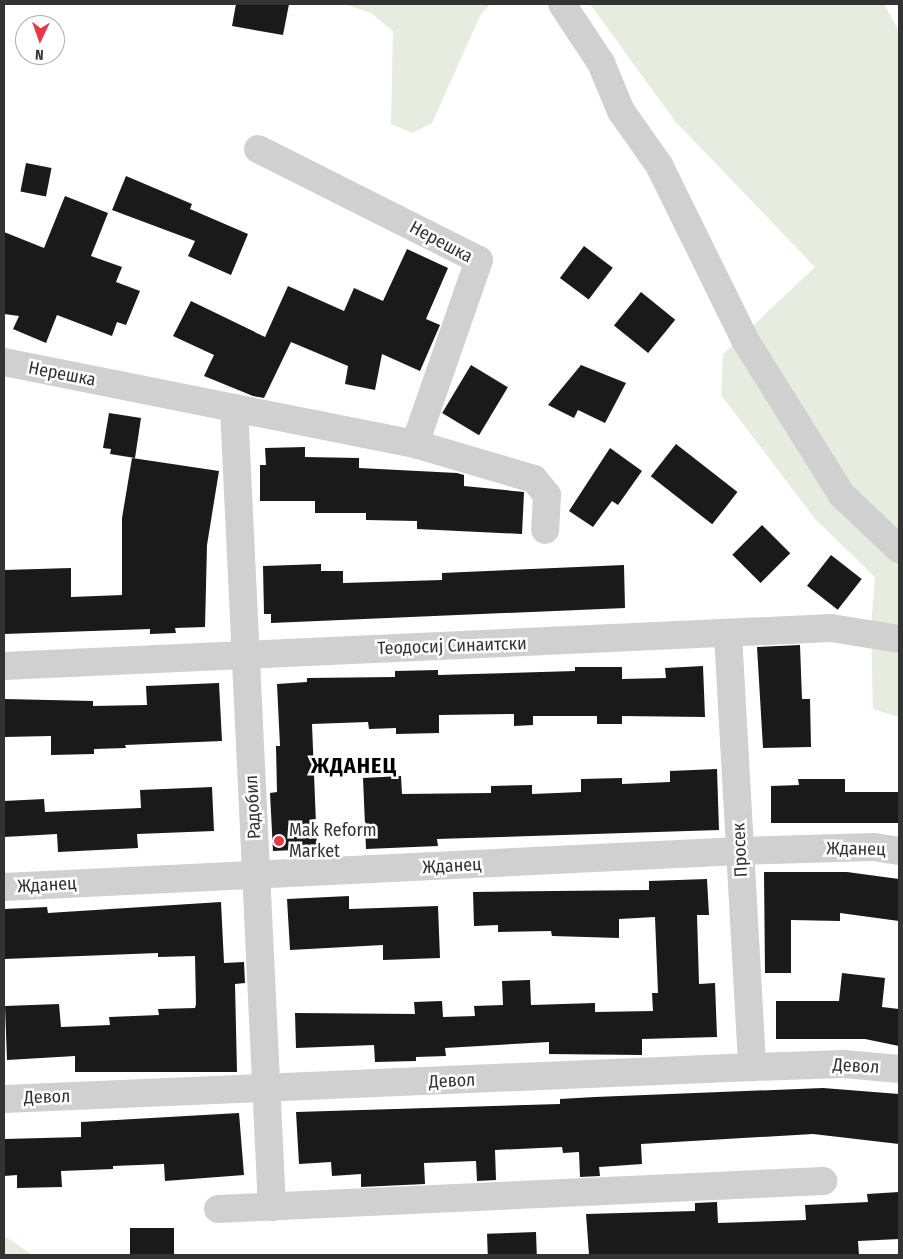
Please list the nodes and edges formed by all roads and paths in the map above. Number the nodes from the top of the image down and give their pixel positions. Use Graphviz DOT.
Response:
graph roads {
  1 [pos="562,4"];
  2 [pos="258,149"];
  3 [pos="4,362"];
  4 [pos="234,408"];
  5 [pos="415,444"];
  6 [pos="545,530"];
  7 [pos="899,549"];
  8 [pos="728,634"];
  9 [pos="899,639"];
  10 [pos="245,654"];
  11 [pos="4,666"];
  12 [pos="899,850"];
  13 [pos="740,852"];
  14 [pos="256,875"];
  15 [pos="4,887"];
  16 [pos="752,1067"];
  17 [pos="899,1069"];
  18 [pos="266,1090"];
  19 [pos="4,1099"];
  20 [pos="823,1181"];
  21 [pos="272,1207"];
  22 [pos="218,1209"];
  1 -- 7 [label="street"];
  2 -- 5 [label="street, Нерешка"];
  3 -- 4 [label="street, Нерешка"];
  4 -- 5 [label="street, Нерешка"];
  4 -- 10 [label="street, Радобил"];
  5 -- 6 [label="street, Нерешка"];
  8 -- 9 [label="street, Теодосиј Синаитски"];
  8 -- 10 [label="street, Теодосиј Синаитски"];
  8 -- 13 [label="street, Просек"];
  10 -- 11 [label="street, Теодосиј Синаитски"];
  10 -- 14 [label="street, Радобил"];
  12 -- 13 [label="street, Жданец"];
  13 -- 14 [label="street, Жданец"];
  13 -- 16 [label="street, Просек"];
  14 -- 15 [label="street, Жданец"];
  14 -- 18 [label="street, Радобил"];
  16 -- 17 [label="street, Девол"];
  16 -- 18 [label="street, Девол"];
  18 -- 19 [label="street, Девол"];
  18 -- 21 [label="street, Радобил"];
  20 -- 21 [label="street"];
  21 -- 22 [label="street"];
}
